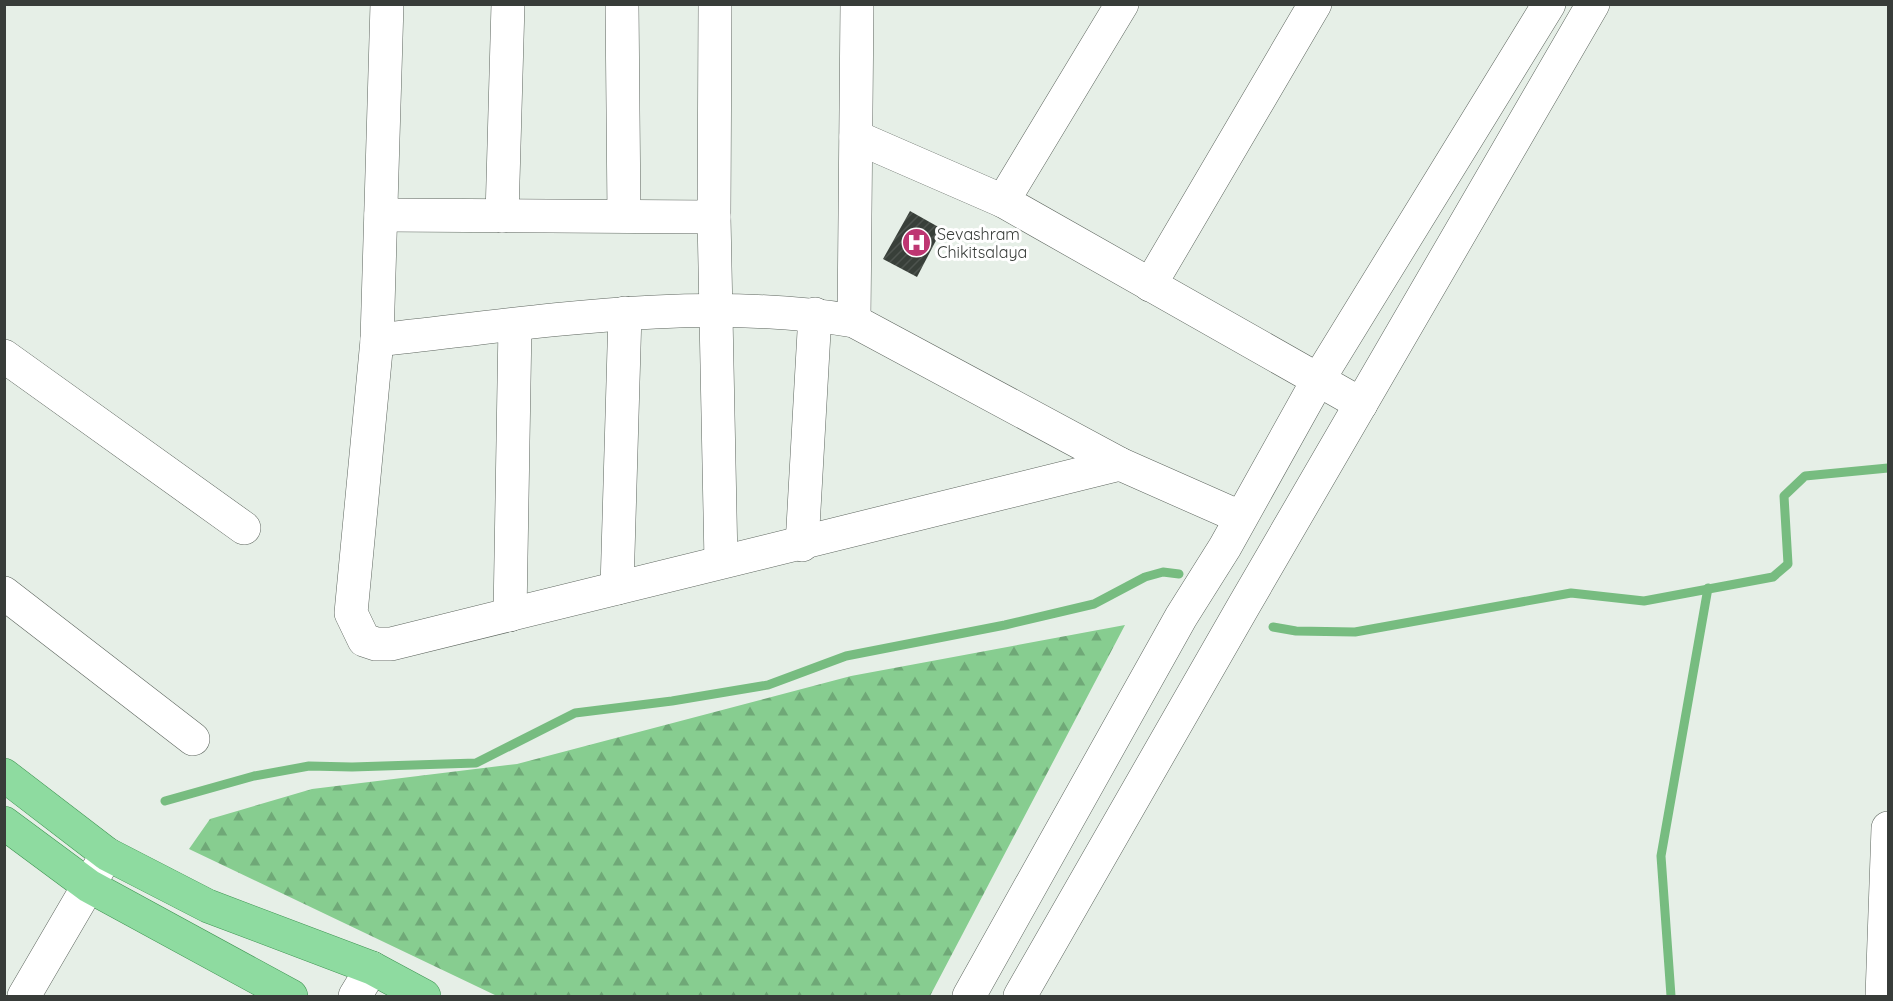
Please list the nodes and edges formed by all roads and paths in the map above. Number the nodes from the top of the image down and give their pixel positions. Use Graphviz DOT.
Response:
graph roads {
  1 [pos="387,4"];
  2 [pos="508,4"];
  3 [pos="622,4"];
  4 [pos="715,4"];
  5 [pos="857,4"];
  6 [pos="1122,4"];
  7 [pos="1316,4"];
  8 [pos="1549,4"];
  9 [pos="1593,4"];
  10 [pos="856,137"];
  11 [pos="1003,201"];
  12 [pos="381,215"];
  13 [pos="501,216"];
  14 [pos="624,216"];
  15 [pos="714,216"];
  16 [pos="1150,285"];
  17 [pos="716,310"];
  18 [pos="625,313"];
  19 [pos="815,314"];
  20 [pos="854,321"];
  21 [pos="514,325"];
  22 [pos="377,340"];
  23 [pos="4,356"];
  24 [pos="1318,380"];
  25 [pos="1361,404"];
  26 [pos="1120,464"];
  27 [pos="1240,517"];
  28 [pos="244,528"];
  29 [pos="802,545"];
  30 [pos="721,562"];
  31 [pos="1202,583"];
  32 [pos="617,588"];
  33 [pos="4,593"];
  34 [pos="1243,607"];
  35 [pos="510,615"];
  36 [pos="193,739"];
  37 [pos="4,775"];
  38 [pos="4,823"];
  39 [pos="1888,828"];
  40 [pos="107,854"];
  41 [pos="89,886"];
  42 [pos="372,968"];
  43 [pos="24,996"];
  44 [pos="291,996"];
  45 [pos="355,996"];
  46 [pos="424,996"];
  47 [pos="969,996"];
  48 [pos="1020,996"];
  49 [pos="1882,996"];
  1 -- 12 [label="street"];
  2 -- 13 [label="street"];
  3 -- 14 [label="street"];
  4 -- 15 [label="street"];
  5 -- 10 [label="street"];
  6 -- 11 [label="street"];
  7 -- 16 [label="street"];
  8 -- 24 [label="street"];
  9 -- 25 [label="street"];
  10 -- 11 [label="street"];
  10 -- 20 [label="street"];
  11 -- 16 [label="street"];
  12 -- 13 [label="street"];
  12 -- 22 [label="street"];
  13 -- 14 [label="street"];
  14 -- 15 [label="street"];
  15 -- 17 [label="street"];
  16 -- 24 [label="street"];
  17 -- 18 [label="street"];
  17 -- 19 [label="street"];
  17 -- 30 [label="street"];
  18 -- 21 [label="street"];
  18 -- 32 [label="street"];
  19 -- 20 [label="street"];
  19 -- 29 [label="street"];
  20 -- 26 [label="street"];
  21 -- 22 [label="street"];
  21 -- 35 [label="street"];
  22 -- 35 [label="street"];
  23 -- 28 [label="street"];
  24 -- 25 [label="street"];
  24 -- 27 [label="street"];
  25 -- 34 [label="street"];
  26 -- 27 [label="street"];
  26 -- 29 [label="street"];
  27 -- 31 [label="street"];
  29 -- 30 [label="street"];
  30 -- 32 [label="street"];
  31 -- 34 [label="street"];
  31 -- 47 [label="street"];
  32 -- 35 [label="street"];
  33 -- 36 [label="street"];
  34 -- 48 [label="street"];
  37 -- 40 [label="main road"];
  38 -- 41 [label="main road"];
  39 -- 49 [label="street"];
  40 -- 41 [label="street"];
  40 -- 42 [label="main road"];
  41 -- 43 [label="street"];
  41 -- 44 [label="main road"];
  42 -- 45 [label="street"];
  42 -- 46 [label="main road"];
}
